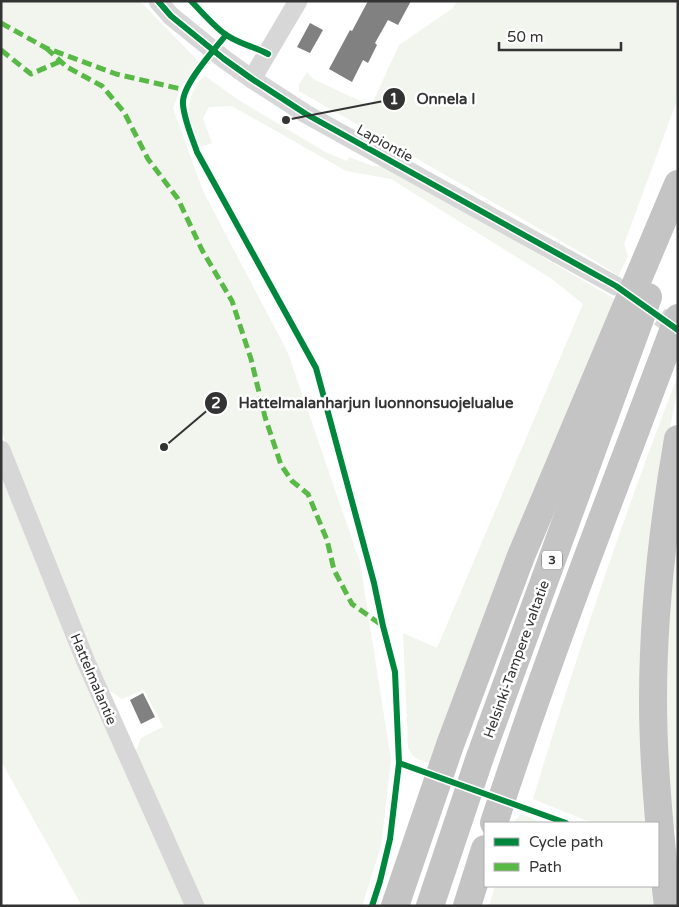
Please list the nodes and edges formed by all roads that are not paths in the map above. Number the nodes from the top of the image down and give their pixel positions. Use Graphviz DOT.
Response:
graph roads {
  1 [pos="158,1"];
  2 [pos="298,1"];
  3 [pos="252,79"];
  4 [pos="678,184"];
  5 [pos="678,216"];
  6 [pos="616,286"];
  7 [pos="678,318"];
  8 [pos="678,439"];
  9 [pos="1,450"];
  10 [pos="494,822"];
  11 [pos="484,852"];
  12 [pos="195,906"];
  13 [pos="395,906"];
  14 [pos="430,906"];
  15 [pos="467,906"];
  16 [pos="668,906"];
  1 -- 3 [label="street, Lapiontie"];
  2 -- 3 [label="street"];
  3 -- 6 [label="street, Lapiontie"];
  4 -- 13 [label="highway"];
  5 -- 14 [label="highway, Helsinki-Tampere valtatie / 3"];
  7 -- 10 [label="highway, 3"];
  8 -- 16 [label="highway"];
  9 -- 12 [label="street, Hattelmalantie"];
  11 -- 15 [label="highway"];
}
